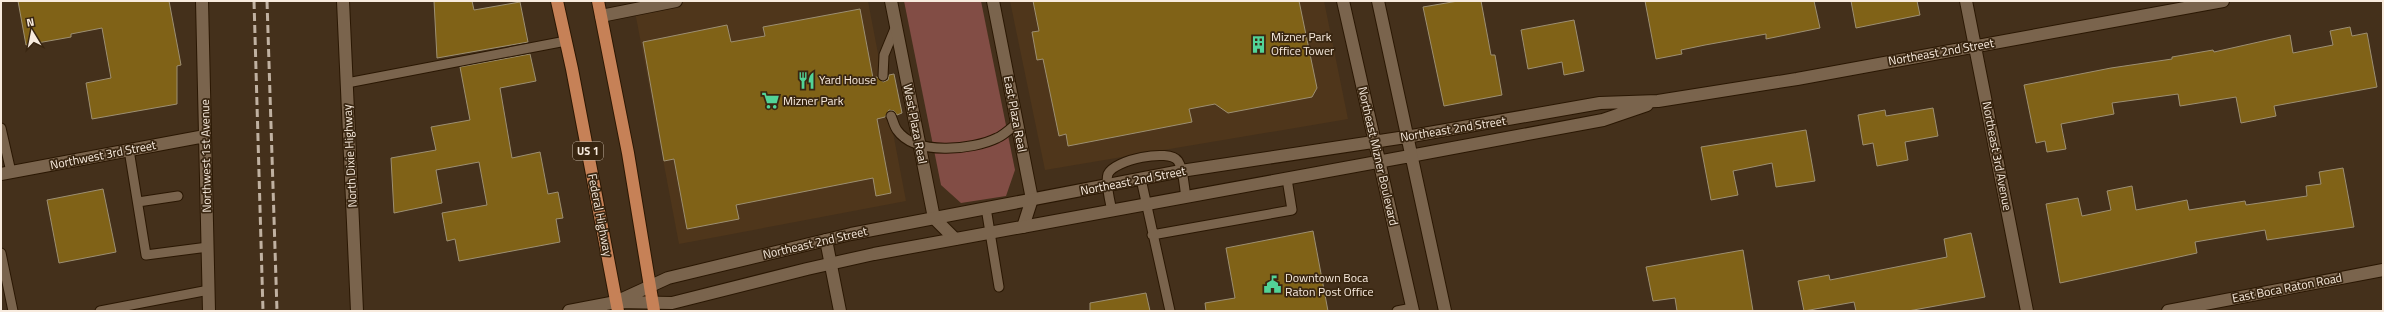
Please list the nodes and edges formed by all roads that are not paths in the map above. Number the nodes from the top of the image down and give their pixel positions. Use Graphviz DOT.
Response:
graph roads {
  1 [pos="202,1"];
  2 [pos="343,1"];
  3 [pos="557,1"];
  4 [pos="598,1"];
  5 [pos="676,1"];
  6 [pos="891,1"];
  7 [pos="993,1"];
  8 [pos="1343,1"];
  9 [pos="1378,1"];
  10 [pos="1966,1"];
  11 [pos="2223,1"];
  12 [pos="601,16"];
  13 [pos="896,26"];
  14 [pos="566,40"];
  15 [pos="1975,46"];
  16 [pos="883,76"];
  17 [pos="347,83"];
  18 [pos="1658,101"];
  19 [pos="1551,112"];
  20 [pos="891,116"];
  21 [pos="1017,123"];
  22 [pos="1,128"];
  23 [pos="1554,130"];
  24 [pos="205,136"];
  25 [pos="1406,137"];
  26 [pos="1375,141"];
  27 [pos="920,146"];
  28 [pos="129,150"];
  29 [pos="1410,156"];
  30 [pos="1379,162"];
  31 [pos="1181,172"];
  32 [pos="6,173"];
  33 [pos="1142,179"];
  34 [pos="1286,179"];
  35 [pos="1108,185"];
  36 [pos="178,196"];
  37 [pos="1186,197"];
  38 [pos="1032,199"];
  39 [pos="138,202"];
  40 [pos="1146,204"];
  41 [pos="986,208"];
  42 [pos="1112,210"];
  43 [pos="934,218"];
  44 [pos="1023,227"];
  45 [pos="990,233"];
  46 [pos="1152,235"];
  47 [pos="955,239"];
  48 [pos="826,240"];
  49 [pos="208,247"];
  50 [pos="1,253"];
  51 [pos="831,263"];
  52 [pos="2383,270"];
  53 [pos="650,286"];
  54 [pos="999,287"];
  55 [pos="209,290"];
  56 [pos="617,307"];
  57 [pos="654,307"];
  58 [pos="1412,310"];
  59 [pos="13,311"];
  60 [pos="100,311"];
  61 [pos="209,311"];
  62 [pos="357,311"];
  63 [pos="569,311"];
  64 [pos="840,311"];
  65 [pos="1170,311"];
  66 [pos="1397,311"];
  67 [pos="1445,311"];
  68 [pos="2027,311"];
  69 [pos="2168,311"];
  1 -- 24 [label="street, Northwest 1st Avenue"];
  2 -- 17 [label="street, North Dixie Highway"];
  3 -- 14 [label="main road, Federal Highway / US 1"];
  4 -- 12 [label="main road"];
  5 -- 12 [label="street"];
  6 -- 13 [label="street, West Plaza Real"];
  7 -- 21 [label="street, East Plaza Real"];
  8 -- 26 [label="street, Northeast Mizner Boulevard"];
  9 -- 25 [label="street"];
  10 -- 15 [label="street, Northeast 3rd Avenue"];
  11 -- 15 [label="street, Northeast 2nd Street"];
  12 -- 53 [label="main road"];
  13 -- 16 [label="lane"];
  13 -- 27 [label="street, West Plaza Real"];
  14 -- 17 [label="lane"];
  14 -- 56 [label="main road, Federal Highway / US 1"];
  15 -- 18 [label="street, Northeast 2nd Street"];
  15 -- 68 [label="street, Northeast 3rd Avenue"];
  17 -- 62 [label="street, North Dixie Highway"];
  18 -- 19 [label="street, Northeast 2nd Street"];
  18 -- 23 [label="street, Northeast 2nd Street"];
  19 -- 23 [label="street"];
  19 -- 25 [label="street, Northeast 2nd Street"];
  20 -- 27 [label="lane"];
  21 -- 27 [label="lane"];
  21 -- 38 [label="street, East Plaza Real"];
  22 -- 32 [label="lane"];
  23 -- 29 [label="street, Northeast 2nd Street"];
  24 -- 28 [label="street, Northwest 3rd Street"];
  24 -- 49 [label="street, Northwest 1st Avenue"];
  25 -- 26 [label="street, Northeast 2nd Street"];
  25 -- 29 [label="street"];
  26 -- 30 [label="street, Northeast Mizner Boulevard"];
  26 -- 31 [label="street, Northeast 2nd Street"];
  27 -- 43 [label="street, West Plaza Real"];
  28 -- 32 [label="street, Northwest 3rd Street"];
  28 -- 39 [label="lane"];
  29 -- 30 [label="street, Northeast 2nd Street"];
  29 -- 67 [label="street"];
  30 -- 34 [label="street, Northeast 2nd Street"];
  30 -- 58 [label="street, Northeast Mizner Boulevard"];
  31 -- 33 [label="street, Northeast 2nd Street"];
  31 -- 35 [label="lane"];
  31 -- 37 [label="lane"];
  33 -- 35 [label="street, Northeast 2nd Street"];
  33 -- 40 [label="lane"];
  34 -- 37 [label="street, Northeast 2nd Street"];
  34 -- 46 [label="lane"];
  35 -- 38 [label="street, Northeast 2nd Street"];
  35 -- 42 [label="lane"];
  36 -- 39 [label="lane"];
  37 -- 40 [label="street, Northeast 2nd Street"];
  38 -- 41 [label="street, Northeast 2nd Street"];
  38 -- 44 [label="street, East Plaza Real"];
  39 -- 49 [label="lane"];
  40 -- 42 [label="street, Northeast 2nd Street"];
  40 -- 46 [label="lane"];
  41 -- 43 [label="street, Northeast 2nd Street"];
  41 -- 45 [label="lane"];
  42 -- 44 [label="street, Northeast 2nd Street"];
  43 -- 47 [label="street"];
  43 -- 48 [label="street, Northeast 2nd Street"];
  44 -- 45 [label="street, Northeast 2nd Street"];
  45 -- 47 [label="street, Northeast 2nd Street"];
  45 -- 54 [label="lane"];
  46 -- 65 [label="lane"];
  47 -- 51 [label="street, Northeast 2nd Street"];
  48 -- 51 [label="street"];
  48 -- 53 [label="street, Northeast 2nd Street"];
  49 -- 55 [label="street, Northwest 1st Avenue"];
  50 -- 59 [label="lane"];
  51 -- 57 [label="street, Northeast 2nd Street"];
  51 -- 64 [label="street"];
  52 -- 69 [label="street, East Boca Raton Road"];
  53 -- 56 [label="street, Northeast 2nd Street"];
  53 -- 57 [label="main road"];
  55 -- 60 [label="lane"];
  55 -- 61 [label="street, Northwest 1st Avenue"];
  56 -- 57 [label="street, Northeast 2nd Street"];
  56 -- 63 [label="street, Northeast 2nd Street"];
  58 -- 66 [label="lane"];
}
